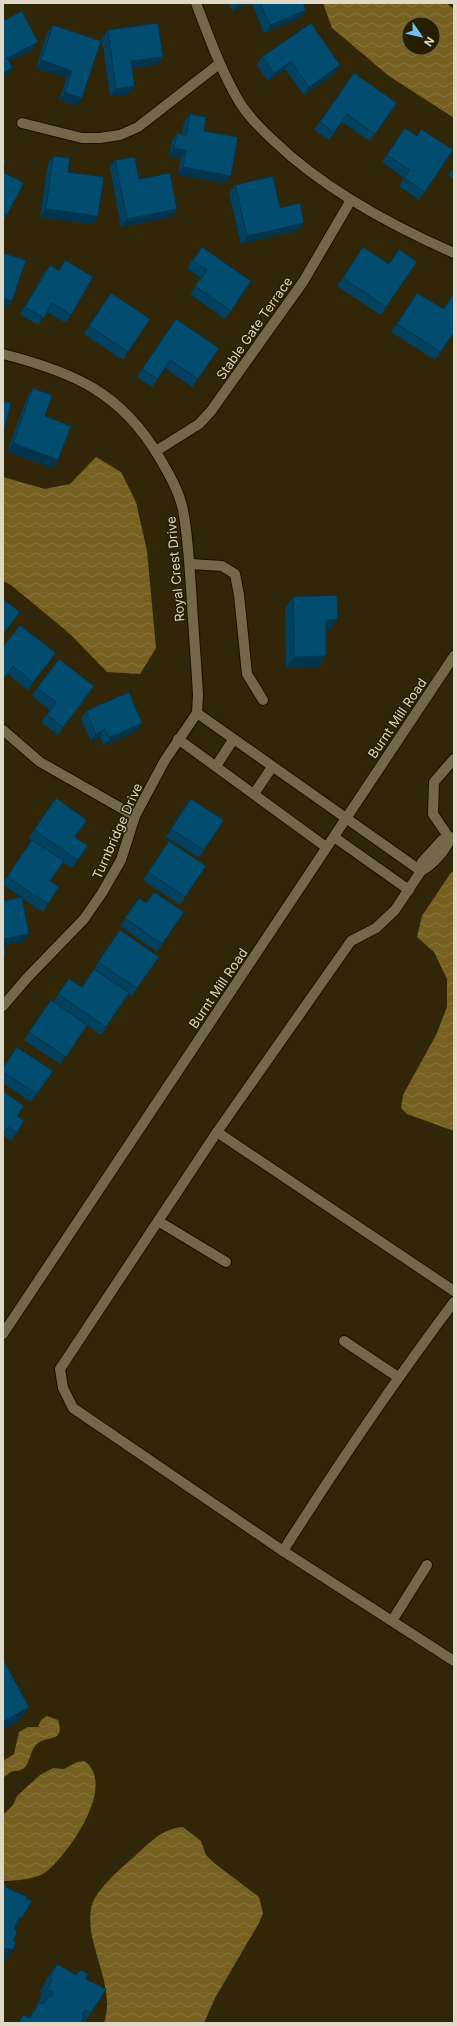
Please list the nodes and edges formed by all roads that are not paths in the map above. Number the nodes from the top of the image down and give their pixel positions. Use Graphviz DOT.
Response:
graph roads {
  1 [pos="196,3"];
  2 [pos="219,64"];
  3 [pos="22,124"];
  4 [pos="351,200"];
  5 [pos="454,253"];
  6 [pos="3,354"];
  7 [pos="156,451"];
  8 [pos="190,564"];
  9 [pos="454,656"];
  10 [pos="263,700"];
  11 [pos="197,713"];
  12 [pos="3,730"];
  13 [pos="178,739"];
  14 [pos="234,740"];
  15 [pos="454,759"];
  16 [pos="216,766"];
  17 [pos="272,767"];
  18 [pos="254,794"];
  19 [pos="136,816"];
  20 [pos="346,818"];
  21 [pos="334,836"];
  22 [pos="452,838"];
  23 [pos="326,847"];
  24 [pos="421,871"];
  25 [pos="409,890"];
  26 [pos="3,1006"];
  27 [pos="217,1132"];
  28 [pos="158,1220"];
  29 [pos="226,1262"];
  30 [pos="454,1291"];
  31 [pos="454,1302"];
  32 [pos="3,1334"];
  33 [pos="344,1341"];
  34 [pos="398,1377"];
  35 [pos="283,1551"];
  36 [pos="427,1565"];
  37 [pos="392,1621"];
  38 [pos="454,1661"];
  1 -- 2 [label="street"];
  2 -- 3 [label="street"];
  2 -- 4 [label="street"];
  4 -- 5 [label="street"];
  4 -- 7 [label="street, Stable Gate Terrace"];
  6 -- 7 [label="street, Royal Crest Drive"];
  7 -- 8 [label="street, Royal Crest Drive"];
  8 -- 10 [label="street"];
  8 -- 11 [label="street, Royal Crest Drive"];
  9 -- 20 [label="street, Burnt Mill Road"];
  11 -- 13 [label="street, Turnbridge Drive"];
  11 -- 14 [label="street"];
  12 -- 19 [label="street"];
  13 -- 16 [label="street"];
  13 -- 19 [label="street, Turnbridge Drive"];
  14 -- 16 [label="street"];
  14 -- 17 [label="street"];
  15 -- 22 [label="street"];
  16 -- 18 [label="street"];
  17 -- 18 [label="street"];
  17 -- 20 [label="street"];
  18 -- 23 [label="street"];
  19 -- 26 [label="street, Turnbridge Drive"];
  20 -- 21 [label="street, Burnt Mill Road"];
  20 -- 24 [label="street"];
  21 -- 23 [label="street, Burnt Mill Road"];
  21 -- 25 [label="street"];
  22 -- 24 [label="street"];
  23 -- 32 [label="street, Burnt Mill Road"];
  24 -- 25 [label="street"];
  25 -- 27 [label="street"];
  27 -- 28 [label="street"];
  27 -- 30 [label="street"];
  28 -- 29 [label="street"];
  28 -- 35 [label="street"];
  31 -- 34 [label="street"];
  33 -- 34 [label="street"];
  34 -- 35 [label="street"];
  35 -- 37 [label="street"];
  36 -- 37 [label="street"];
  37 -- 38 [label="street"];
}
